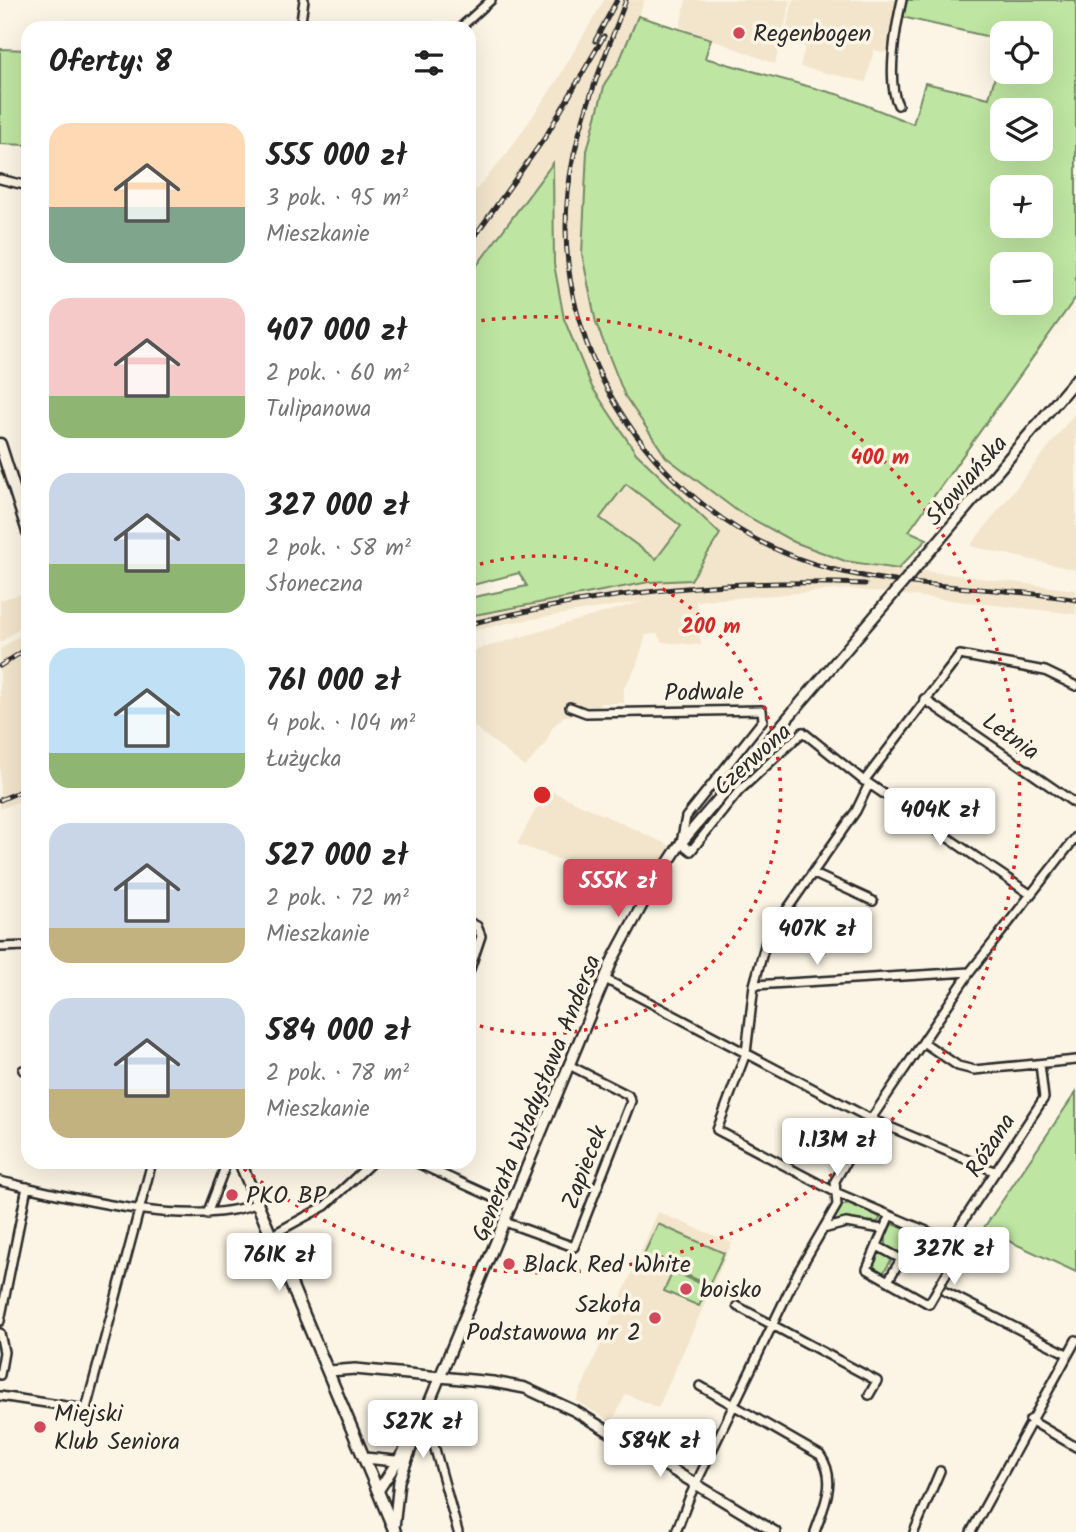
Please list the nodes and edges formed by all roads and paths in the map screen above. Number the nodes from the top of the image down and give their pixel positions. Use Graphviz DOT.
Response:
graph roads {
  1 [pos="304,0"];
  2 [pos="491,0"];
  3 [pos="902,0"];
  4 [pos="301,21"];
  5 [pos="468,21"];
  6 [pos="898,105"];
  7 [pos="0,179"];
  8 [pos="21,184"];
  9 [pos="1076,380"];
  10 [pos="0,444"];
  11 [pos="21,511"];
  12 [pos="885,604"];
  13 [pos="1076,686"];
  14 [pos="924,699"];
  15 [pos="570,707"];
  16 [pos="867,782"];
  17 [pos="1076,804"];
  18 [pos="1076,837"];
  19 [pos="681,843"];
  20 [pos="812,873"];
  21 [pos="1030,894"];
  22 [pos="873,901"];
  23 [pos="476,926"];
  24 [pos="21,946"];
  25 [pos="0,947"];
  26 [pos="476,951"];
  27 [pos="970,972"];
  28 [pos="605,979"];
  29 [pos="754,985"];
  30 [pos="923,1042"];
  31 [pos="746,1053"];
  32 [pos="1076,1060"];
  33 [pos="1040,1064"];
  34 [pos="569,1065"];
  35 [pos="870,1119"];
  36 [pos="150,1169"];
  37 [pos="224,1169"];
  38 [pos="243,1169"];
  39 [pos="365,1169"];
  40 [pos="430,1169"];
  41 [pos="996,1172"];
  42 [pos="0,1181"];
  43 [pos="27,1187"];
  44 [pos="835,1192"];
  45 [pos="258,1203"];
  46 [pos="512,1206"];
  47 [pos="141,1209"];
  48 [pos="208,1214"];
  49 [pos="889,1217"];
  50 [pos="505,1222"];
  51 [pos="823,1229"];
  52 [pos="882,1229"];
  53 [pos="270,1236"];
  54 [pos="879,1247"];
  55 [pos="956,1257"];
  56 [pos="888,1282"];
  57 [pos="946,1292"];
  58 [pos="737,1306"];
  59 [pos="0,1321"];
  60 [pos="773,1324"];
  61 [pos="0,1333"];
  62 [pos="1076,1340"];
  63 [pos="1067,1354"];
  64 [pos="330,1371"];
  65 [pos="0,1374"];
  66 [pos="442,1378"];
  67 [pos="700,1386"];
  68 [pos="869,1395"];
  69 [pos="0,1396"];
  70 [pos="734,1404"];
  71 [pos="1030,1420"];
  72 [pos="419,1428"];
  73 [pos="1076,1447"];
  74 [pos="365,1458"];
  75 [pos="395,1461"];
  76 [pos="940,1471"];
  77 [pos="401,1477"];
  78 [pos="696,1485"];
  79 [pos="378,1491"];
  80 [pos="394,1531"];
  81 [pos="458,1532"];
  82 [pos="676,1532"];
  83 [pos="775,1532"];
  84 [pos="815,1532"];
  85 [pos="914,1532"];
  86 [pos="971,1532"];
  1 -- 4 [label="street"];
  2 -- 5 [label="street"];
  3 -- 6 [label="street"];
  7 -- 8 [label="street"];
  9 -- 12 [label="street, Słowiańska, bridge"];
  10 -- 11 [label="main road"];
  12 -- 19 [label="street, Generała Władysława Andersa"];
  13 -- 14 [label="street"];
  14 -- 16 [label="street"];
  14 -- 17 [label="street, Letnia"];
  15 -- 19 [label="street, Podwale"];
  16 -- 19 [label="street, Czerwona"];
  16 -- 20 [label="street"];
  16 -- 21 [label="street"];
  18 -- 21 [label="street"];
  19 -- 28 [label="street, Generała Władysława Andersa"];
  20 -- 22 [label="street"];
  20 -- 29 [label="street"];
  21 -- 27 [label="street"];
  23 -- 26 [label="street"];
  24 -- 25 [label="street"];
  27 -- 29 [label="street"];
  27 -- 30 [label="street"];
  28 -- 31 [label="street"];
  28 -- 34 [label="street, Generała Władysława Andersa"];
  29 -- 31 [label="street"];
  30 -- 33 [label="street"];
  30 -- 35 [label="street"];
  31 -- 35 [label="street"];
  31 -- 44 [label="street"];
  32 -- 33 [label="street"];
  33 -- 41 [label="street, Różana"];
  34 -- 46 [label="street, Generała Władysława Andersa"];
  34 -- 50 [label="street, Zapiecek"];
  35 -- 41 [label="street"];
  35 -- 44 [label="street"];
  36 -- 47 [label="street"];
  37 -- 48 [label="street"];
  38 -- 45 [label="main road"];
  39 -- 53 [label="street"];
  40 -- 46 [label="street"];
  41 -- 49 [label="street, Różana"];
  42 -- 43 [label="street"];
  43 -- 47 [label="street"];
  43 -- 59 [label="street"];
  44 -- 49 [label="street"];
  44 -- 51 [label="street"];
  45 -- 48 [label="street"];
  45 -- 53 [label="main road"];
  46 -- 50 [label="street, Generała Władysława Andersa"];
  47 -- 48 [label="street"];
  47 -- 69 [label="street"];
  49 -- 52 [label="street"];
  50 -- 66 [label="street, Generała Władysława Andersa"];
  51 -- 52 [label="street"];
  51 -- 60 [label="street"];
  52 -- 54 [label="street"];
  53 -- 64 [label="main road"];
  54 -- 56 [label="street"];
  54 -- 56 [label="street"];
  55 -- 56 [label="street"];
  57 -- 63 [label="street"];
  58 -- 60 [label="street"];
  60 -- 68 [label="street"];
  60 -- 70 [label="street"];
  61 -- 65 [label="street"];
  62 -- 63 [label="street"];
  63 -- 71 [label="street"];
  64 -- 66 [label="street"];
  64 -- 74 [label="main road"];
  66 -- 72 [label="street, Generała Władysława Andersa"];
  66 -- 78 [label="street"];
  67 -- 70 [label="street"];
  70 -- 78 [label="street"];
  70 -- 84 [label="street"];
  71 -- 73 [label="street"];
  71 -- 86 [label="street"];
  72 -- 75 [label="street, Generała Władysława Andersa"];
  72 -- 77 [label="street, Generała Władysława Andersa"];
  72 -- 81 [label="street"];
  74 -- 75 [label="street"];
  74 -- 79 [label="main road"];
  75 -- 79 [label="street, Generała Władysława Andersa"];
  76 -- 85 [label="street"];
  77 -- 79 [label="street"];
  77 -- 80 [label="street, Generała Władysława Andersa"];
  78 -- 82 [label="street"];
  78 -- 83 [label="street"];
  79 -- 80 [label="main road"];
}
